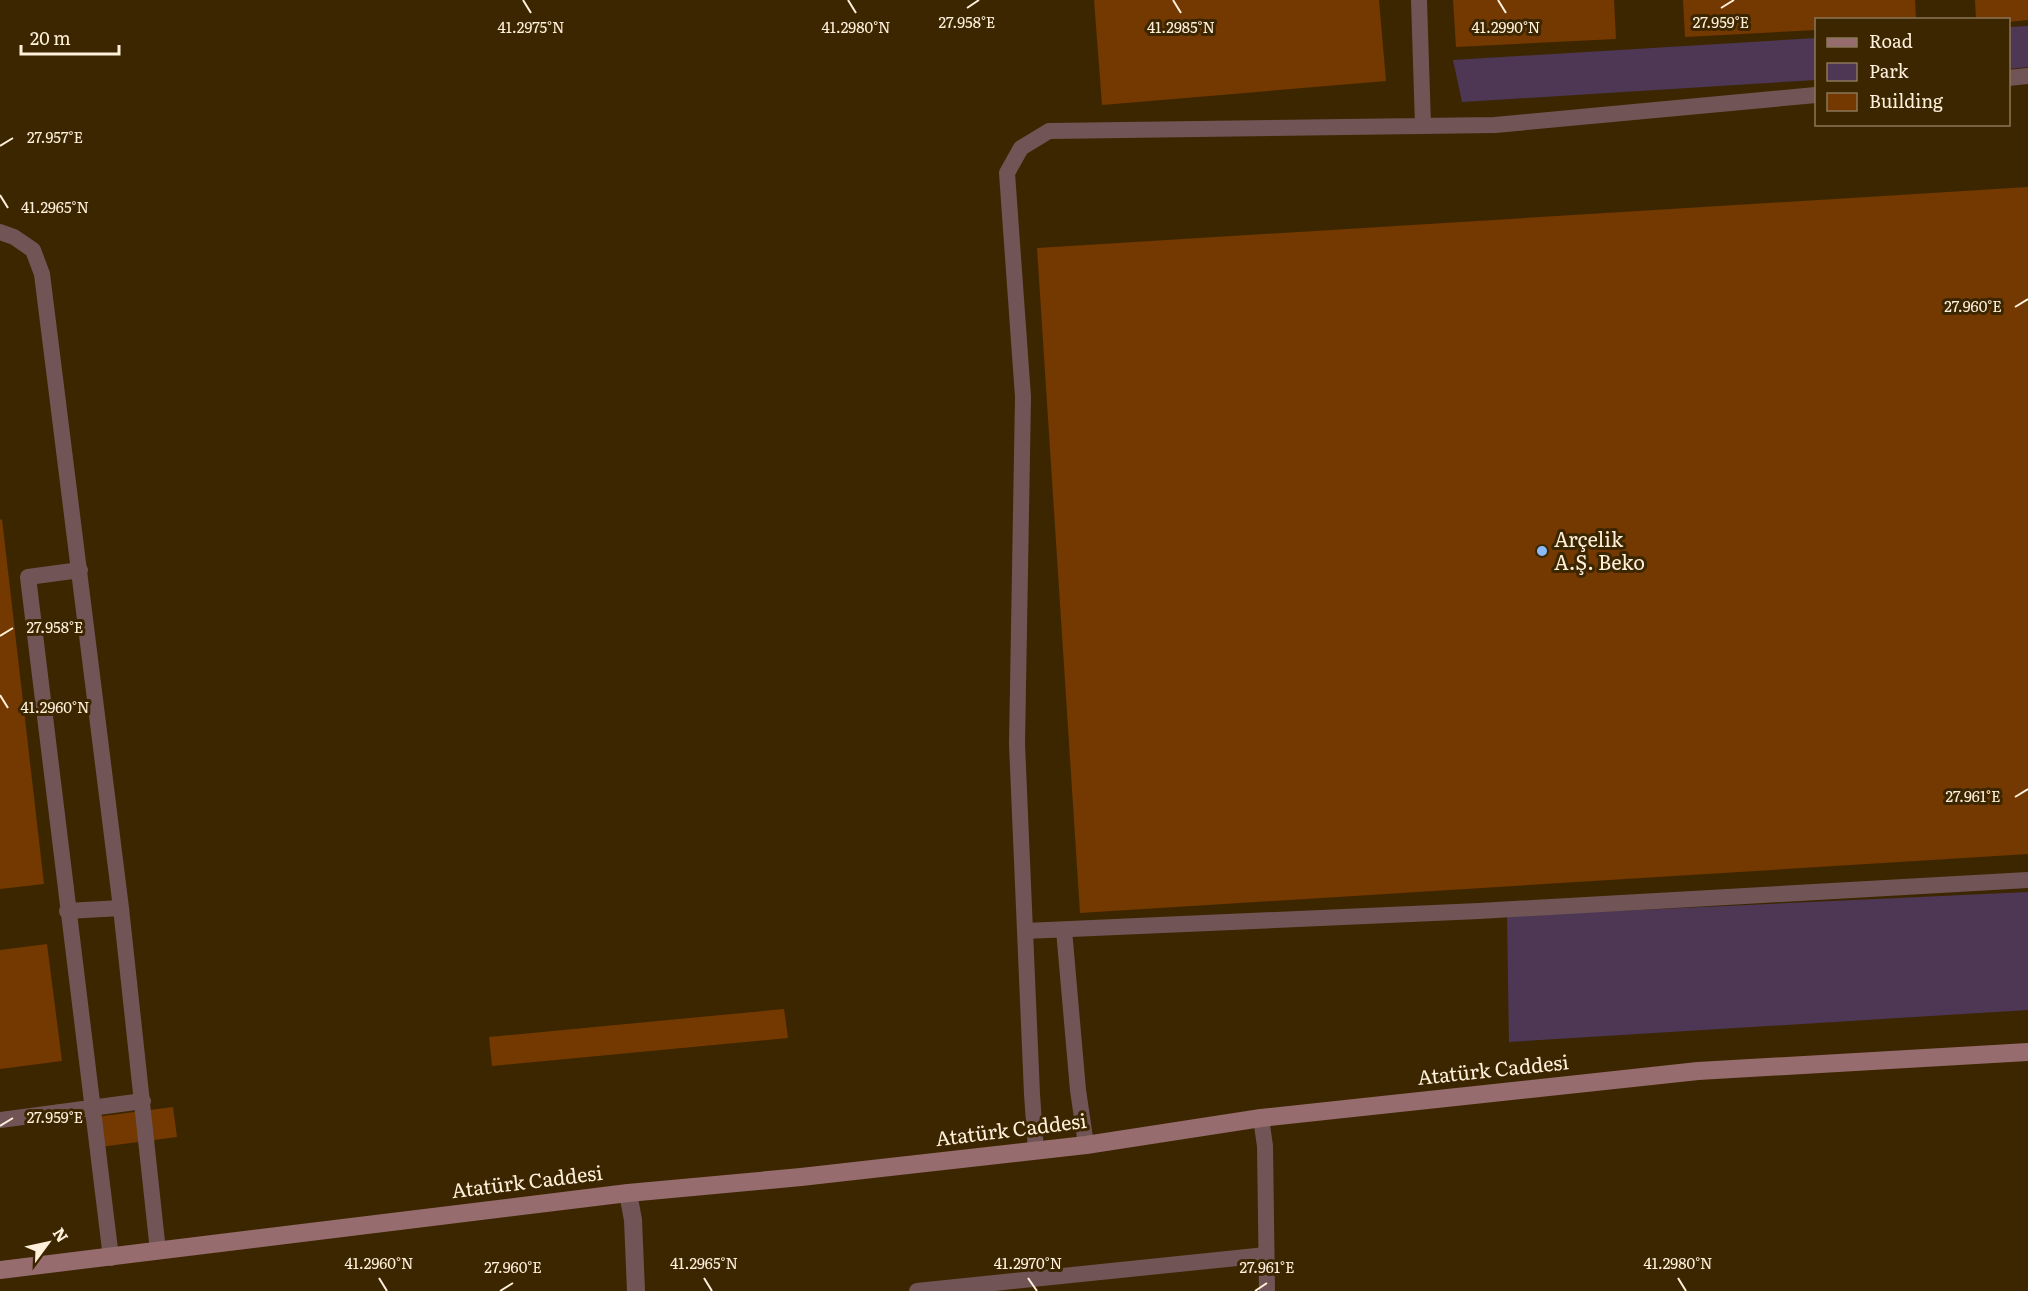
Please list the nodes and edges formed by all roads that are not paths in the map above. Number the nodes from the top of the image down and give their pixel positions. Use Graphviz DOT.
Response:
graph roads {
  1 [pos="1419,0"];
  2 [pos="2028,76"];
  3 [pos="2010,78"];
  4 [pos="1815,95"];
  5 [pos="1424,126"];
  6 [pos="0,232"];
  7 [pos="80,570"];
  8 [pos="2028,879"];
  9 [pos="121,908"];
  10 [pos="67,911"];
  11 [pos="1064,930"];
  12 [pos="1025,931"];
  13 [pos="2028,1052"];
  14 [pos="143,1101"];
  15 [pos="91,1108"];
  16 [pos="1260,1118"];
  17 [pos="0,1120"];
  18 [pos="1086,1144"];
  19 [pos="1036,1150"];
  20 [pos="628,1192"];
  21 [pos="158,1251"];
  22 [pos="1266,1255"];
  23 [pos="111,1258"];
  24 [pos="0,1270"];
  25 [pos="1056,1284"];
  26 [pos="636,1291"];
  27 [pos="917,1291"];
  28 [pos="1267,1291"];
  1 -- 5 [label="lane"];
  2 -- 3 [label="lane"];
  4 -- 5 [label="lane"];
  5 -- 12 [label="lane"];
  6 -- 7 [label="lane"];
  7 -- 9 [label="lane"];
  7 -- 10 [label="lane"];
  8 -- 11 [label="lane"];
  9 -- 10 [label="lane"];
  9 -- 14 [label="lane"];
  10 -- 15 [label="lane"];
  11 -- 12 [label="lane"];
  11 -- 18 [label="lane"];
  12 -- 19 [label="lane"];
  13 -- 16 [label="street, Atatürk Caddesi"];
  14 -- 15 [label="lane"];
  14 -- 21 [label="lane"];
  15 -- 17 [label="lane"];
  15 -- 23 [label="lane"];
  16 -- 18 [label="street, Atatürk Caddesi"];
  16 -- 22 [label="lane"];
  18 -- 19 [label="street, Atatürk Caddesi"];
  19 -- 20 [label="street, Atatürk Caddesi"];
  20 -- 21 [label="street, Atatürk Caddesi"];
  20 -- 26 [label="street"];
  21 -- 23 [label="street, Atatürk Caddesi"];
  22 -- 25 [label="lane"];
  22 -- 28 [label="lane"];
  23 -- 24 [label="street, Atatürk Caddesi"];
  25 -- 27 [label="lane"];
}
